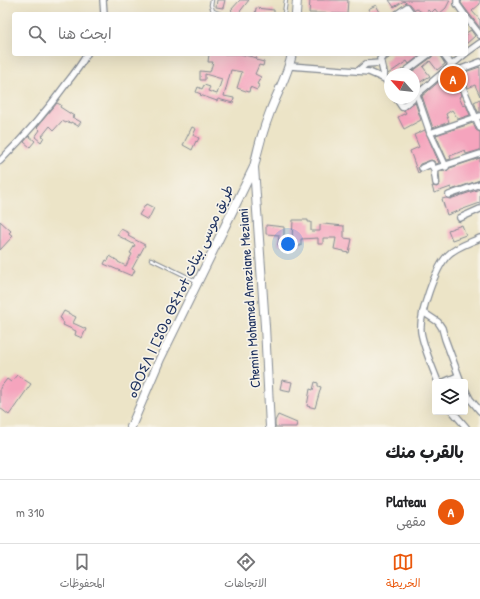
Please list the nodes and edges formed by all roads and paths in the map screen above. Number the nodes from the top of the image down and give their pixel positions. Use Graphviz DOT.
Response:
graph roads {
  1 [pos="103,0"];
  2 [pos="212,0"];
  3 [pos="286,0"];
  4 [pos="297,0"];
  5 [pos="457,0"];
  6 [pos="104,12"];
  7 [pos="216,12"];
  8 [pos="284,12"];
  9 [pos="296,12"];
  10 [pos="400,12"];
  11 [pos="411,12"];
  12 [pos="461,12"];
  13 [pos="468,20"];
  14 [pos="480,35"];
  15 [pos="480,43"];
  16 [pos="468,52"];
  17 [pos="86,56"];
  18 [pos="292,56"];
  19 [pos="384,56"];
  20 [pos="426,56"];
  21 [pos="444,56"];
  22 [pos="464,56"];
  23 [pos="480,62"];
  24 [pos="381,64"];
  25 [pos="290,66"];
  26 [pos="452,66"];
  27 [pos="410,68"];
  28 [pos="358,71"];
  29 [pos="456,71"];
  30 [pos="384,72"];
  31 [pos="384,81"];
  32 [pos="420,92"];
  33 [pos="417,104"];
  34 [pos="478,116"];
  35 [pos="480,128"];
  36 [pos="430,133"];
  37 [pos="480,154"];
  38 [pos="0,161"];
  39 [pos="254,167"];
  40 [pos="446,167"];
  41 [pos="422,168"];
  42 [pos="434,170"];
  43 [pos="436,183"];
  44 [pos="480,184"];
  45 [pos="449,195"];
  46 [pos="480,209"];
  47 [pos="460,218"];
  48 [pos="480,238"];
  49 [pos="151,259"];
  50 [pos="197,282"];
  51 [pos="423,312"];
  52 [pos="458,376"];
  53 [pos="437,379"];
  54 [pos="451,379"];
  55 [pos="460,379"];
  56 [pos="468,395"];
  57 [pos="480,411"];
  58 [pos="456,415"];
  59 [pos="131,427"];
  60 [pos="270,427"];
  61 [pos="466,427"];
  1 -- 6 [label="street"];
  2 -- 7 [label="lane"];
  3 -- 8 [label="lane"];
  4 -- 9 [label="main road"];
  5 -- 12 [label="street"];
  10 -- 11 [label="street"];
  13 -- 14 [label="street"];
  15 -- 16 [label="street"];
  17 -- 38 [label="street"];
  18 -- 25 [label="main road"];
  19 -- 24 [label="street"];
  20 -- 27 [label="street"];
  21 -- 26 [label="street"];
  22 -- 26 [label="street"];
  23 -- 29 [label="street"];
  24 -- 28 [label="street"];
  24 -- 30 [label="street"];
  25 -- 28 [label="street"];
  25 -- 39 [label="main road"];
  26 -- 29 [label="street"];
  26 -- 32 [label="street"];
  28 -- 31 [label="street"];
  29 -- 34 [label="street"];
  33 -- 36 [label="street"];
  34 -- 35 [label="street"];
  34 -- 36 [label="street"];
  36 -- 40 [label="street"];
  37 -- 40 [label="street"];
  39 -- 50 [label="main road, ⴰⴱⵔⵉⴷ ⵏ ⵎⵓⵙⴰ ⴱⵉⵜⴰⵜ طريق موسى بيتات"];
  39 -- 60 [label="main road, Chemin Mohamed Ameziane Meziani"];
  40 -- 42 [label="street"];
  41 -- 42 [label="street"];
  42 -- 43 [label="street"];
  44 -- 45 [label="street"];
  46 -- 47 [label="street"];
  48 -- 51 [label="street"];
  49 -- 50 [label="lane"];
  50 -- 59 [label="main road, ⴰⴱⵔⵉⴷ ⵏ ⵎⵓⵙⴰ ⴱⵉⵜⴰⵜ طريق موسى بيتات"];
  51 -- 52 [label="street"];
  51 -- 53 [label="street"];
  52 -- 54 [label="street"];
  52 -- 55 [label="street"];
  56 -- 57 [label="street"];
  58 -- 61 [label="street"];
}
